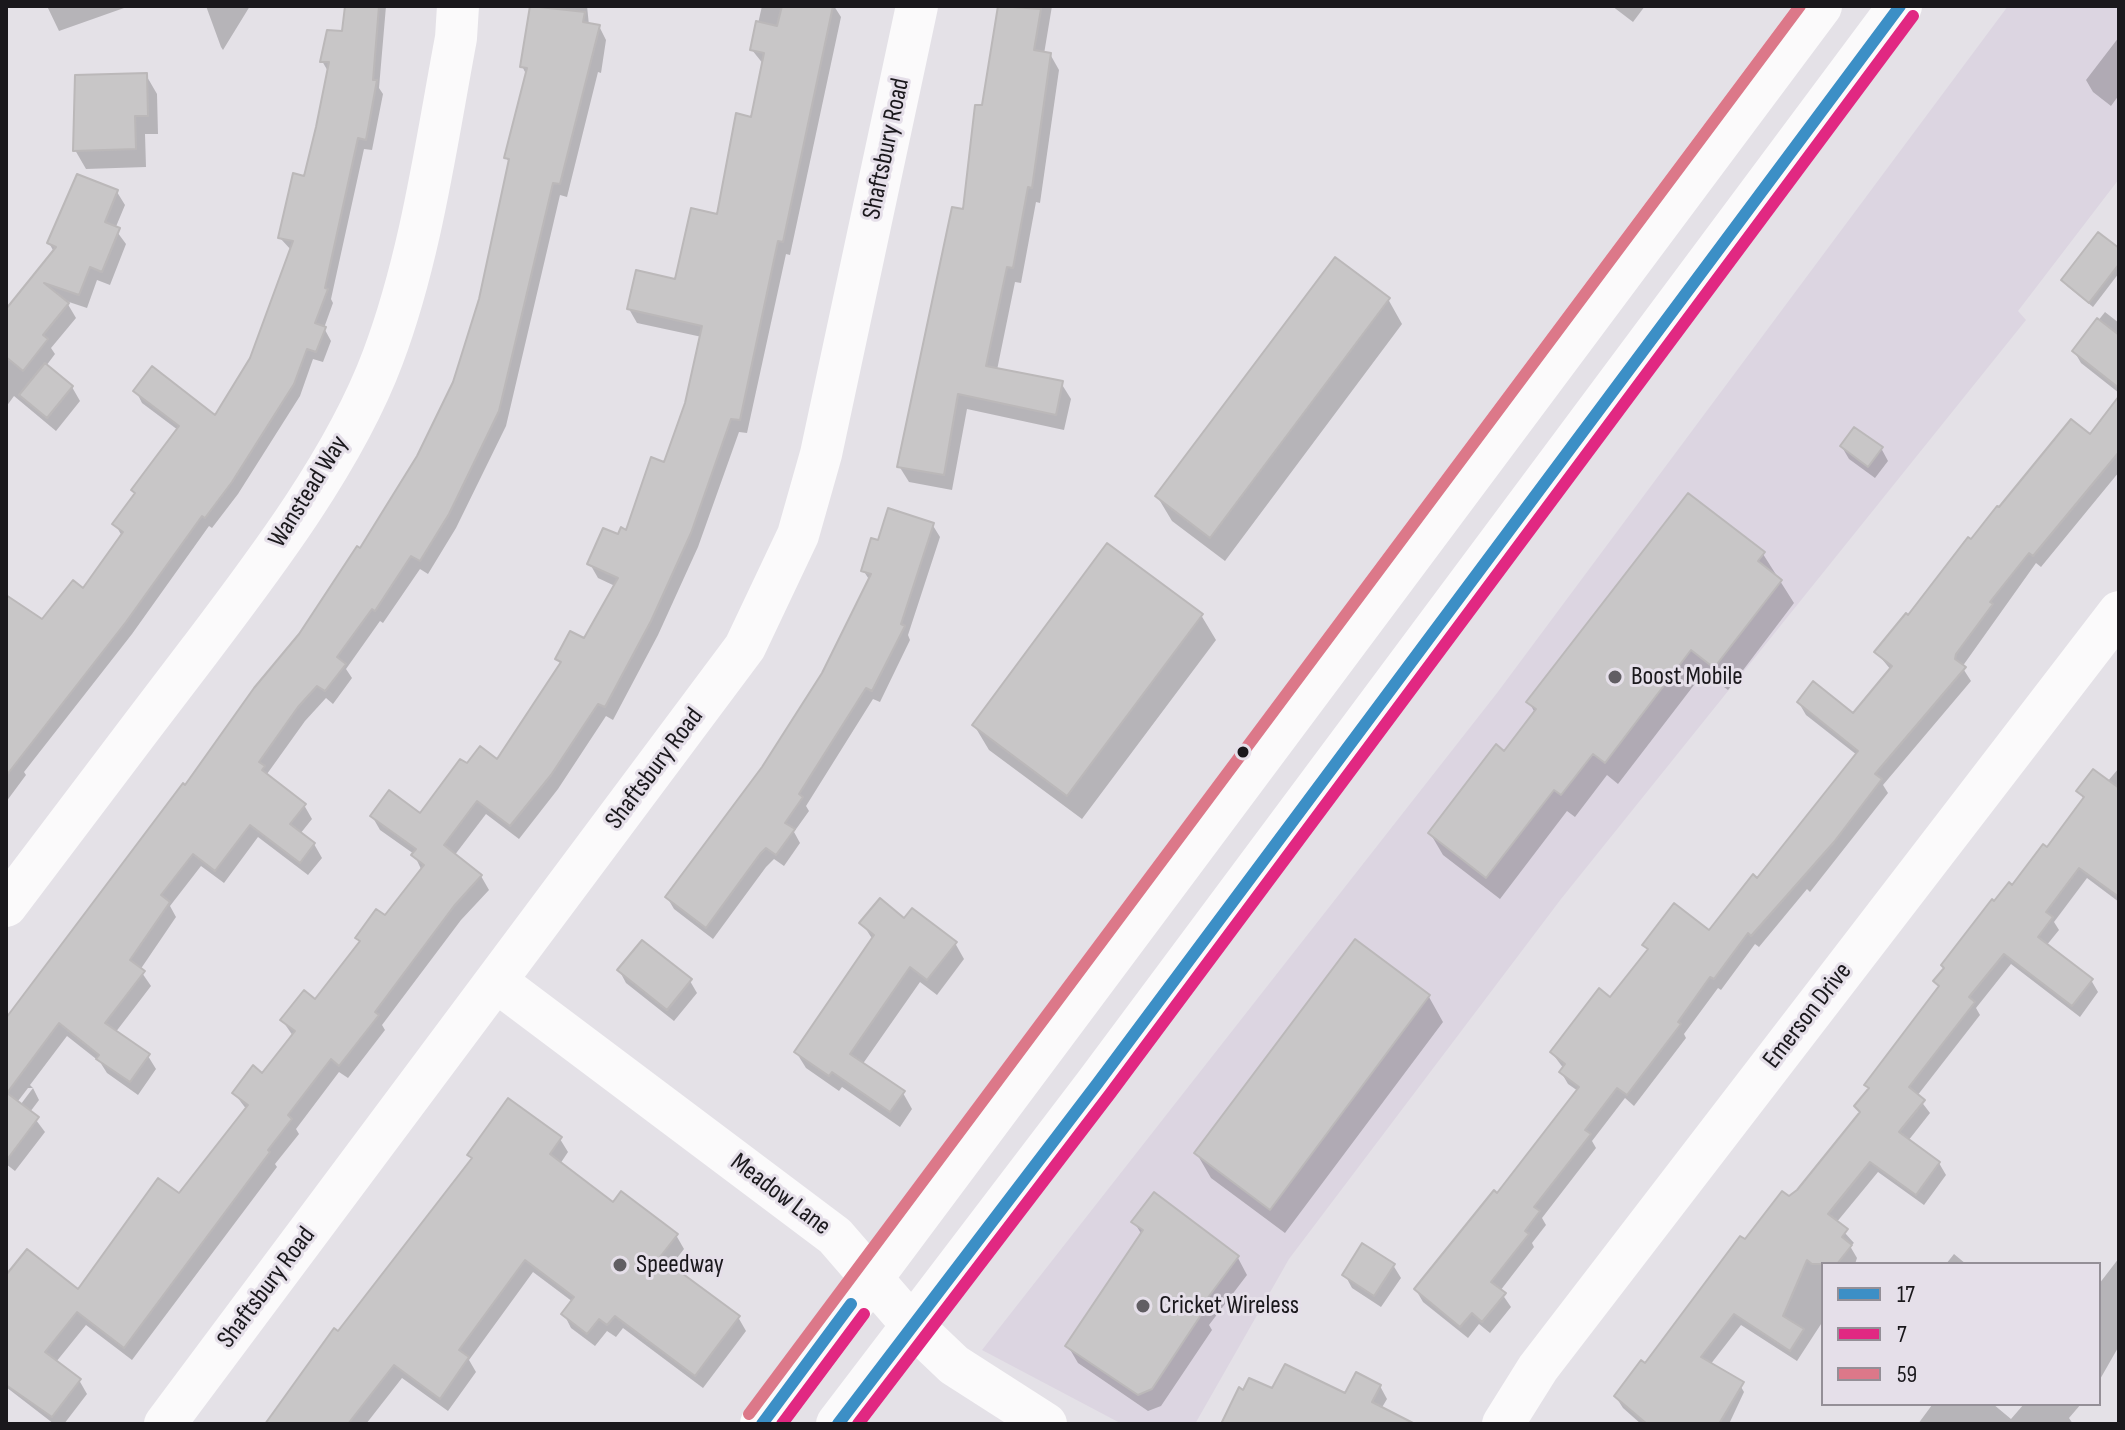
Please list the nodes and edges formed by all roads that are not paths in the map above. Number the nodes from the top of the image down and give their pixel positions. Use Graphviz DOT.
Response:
graph roads {
  1 [pos="458,6"];
  2 [pos="917,6"];
  3 [pos="1820,6"];
  4 [pos="1900,6"];
  5 [pos="2119,612"];
  6 [pos="6,906"];
  7 [pos="497,982"];
  8 [pos="870,1276"];
  9 [pos="912,1325"];
  10 [pos="165,1424"];
  11 [pos="762,1424"];
  12 [pos="838,1424"];
  13 [pos="1046,1424"];
  14 [pos="1503,1424"];
  1 -- 6 [label="street, Wanstead Way"];
  2 -- 7 [label="street, Shaftsbury Road"];
  3 -- 8 [label="highway"];
  4 -- 9 [label="highway"];
  5 -- 14 [label="street, Emerson Drive"];
  7 -- 8 [label="street, Meadow Lane"];
  7 -- 10 [label="street, Shaftsbury Road"];
  8 -- 9 [label="street, Meadow Lane"];
  8 -- 11 [label="highway"];
  9 -- 12 [label="highway"];
  9 -- 13 [label="street, Meadow Lane"];
}
